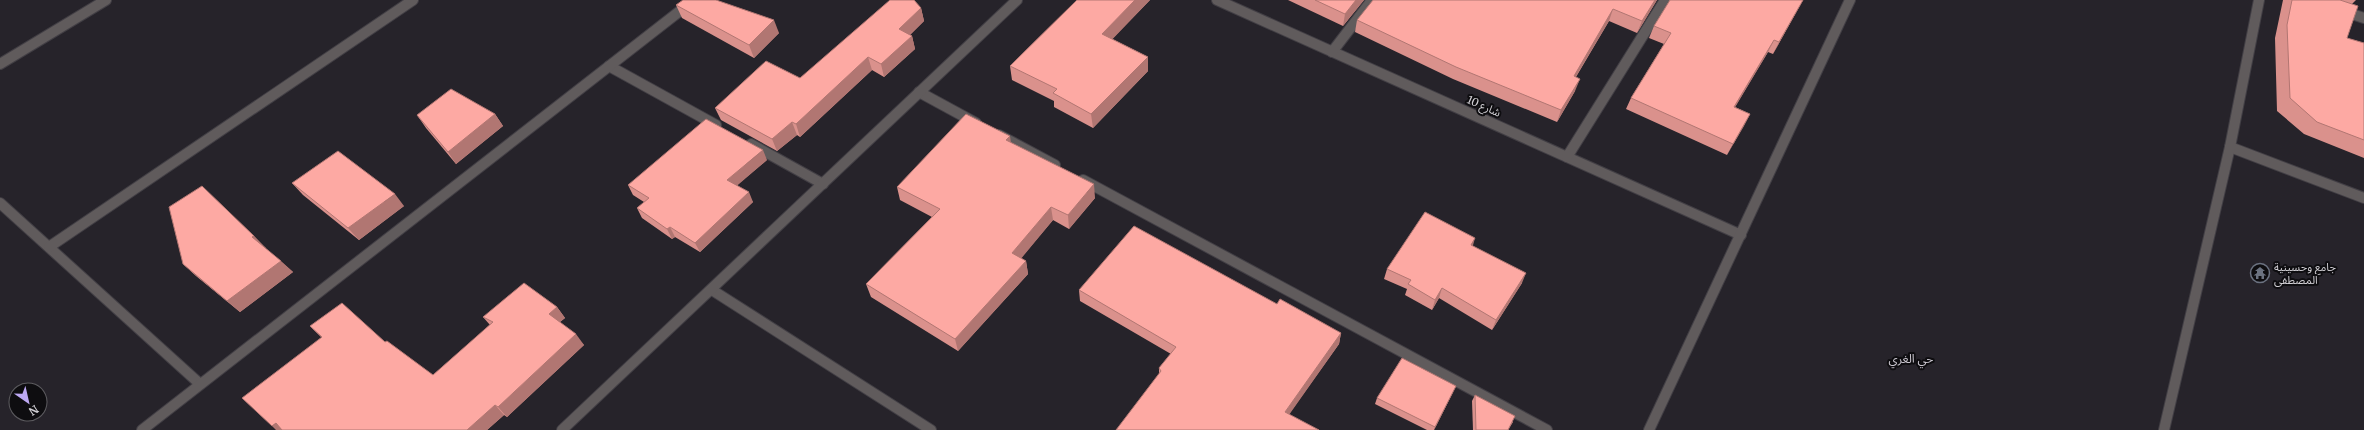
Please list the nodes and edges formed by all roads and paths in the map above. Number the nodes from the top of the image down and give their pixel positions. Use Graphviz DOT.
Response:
graph roads {
  1 [pos="106,0"];
  2 [pos="413,0"];
  3 [pos="694,0"];
  4 [pos="1016,0"];
  5 [pos="1217,0"];
  6 [pos="1372,0"];
  7 [pos="1665,0"];
  8 [pos="1850,0"];
  9 [pos="2259,0"];
  10 [pos="2337,9"];
  11 [pos="2364,18"];
  12 [pos="1332,52"];
  13 [pos="0,64"];
  14 [pos="609,66"];
  15 [pos="919,92"];
  16 [pos="726,131"];
  17 [pos="740,138"];
  18 [pos="2230,147"];
  19 [pos="1567,157"];
  20 [pos="823,184"];
  21 [pos="2364,198"];
  22 [pos="0,203"];
  23 [pos="1741,235"];
  24 [pos="50,247"];
  25 [pos="712,290"];
  26 [pos="200,384"];
  27 [pos="142,430"];
  28 [pos="562,430"];
  29 [pos="931,430"];
  30 [pos="1547,430"];
  31 [pos="1649,430"];
  32 [pos="2164,430"];
  1 -- 13 [label="street"];
  2 -- 24 [label="street"];
  3 -- 14 [label="street"];
  4 -- 15 [label="street"];
  5 -- 12 [label="street, شارع 10"];
  6 -- 12 [label="street"];
  7 -- 19 [label="street"];
  8 -- 23 [label="street"];
  9 -- 18 [label="street"];
  10 -- 11 [label="street"];
  12 -- 19 [label="street, شارع 10"];
  14 -- 16 [label="street"];
  14 -- 26 [label="street"];
  15 -- 20 [label="street"];
  15 -- 30 [label="street"];
  17 -- 20 [label="street"];
  18 -- 21 [label="street"];
  18 -- 32 [label="street"];
  19 -- 23 [label="street, شارع 10"];
  20 -- 25 [label="street"];
  22 -- 24 [label="street"];
  23 -- 31 [label="street"];
  24 -- 26 [label="street"];
  25 -- 28 [label="street"];
  25 -- 29 [label="street"];
  26 -- 27 [label="street"];
}
